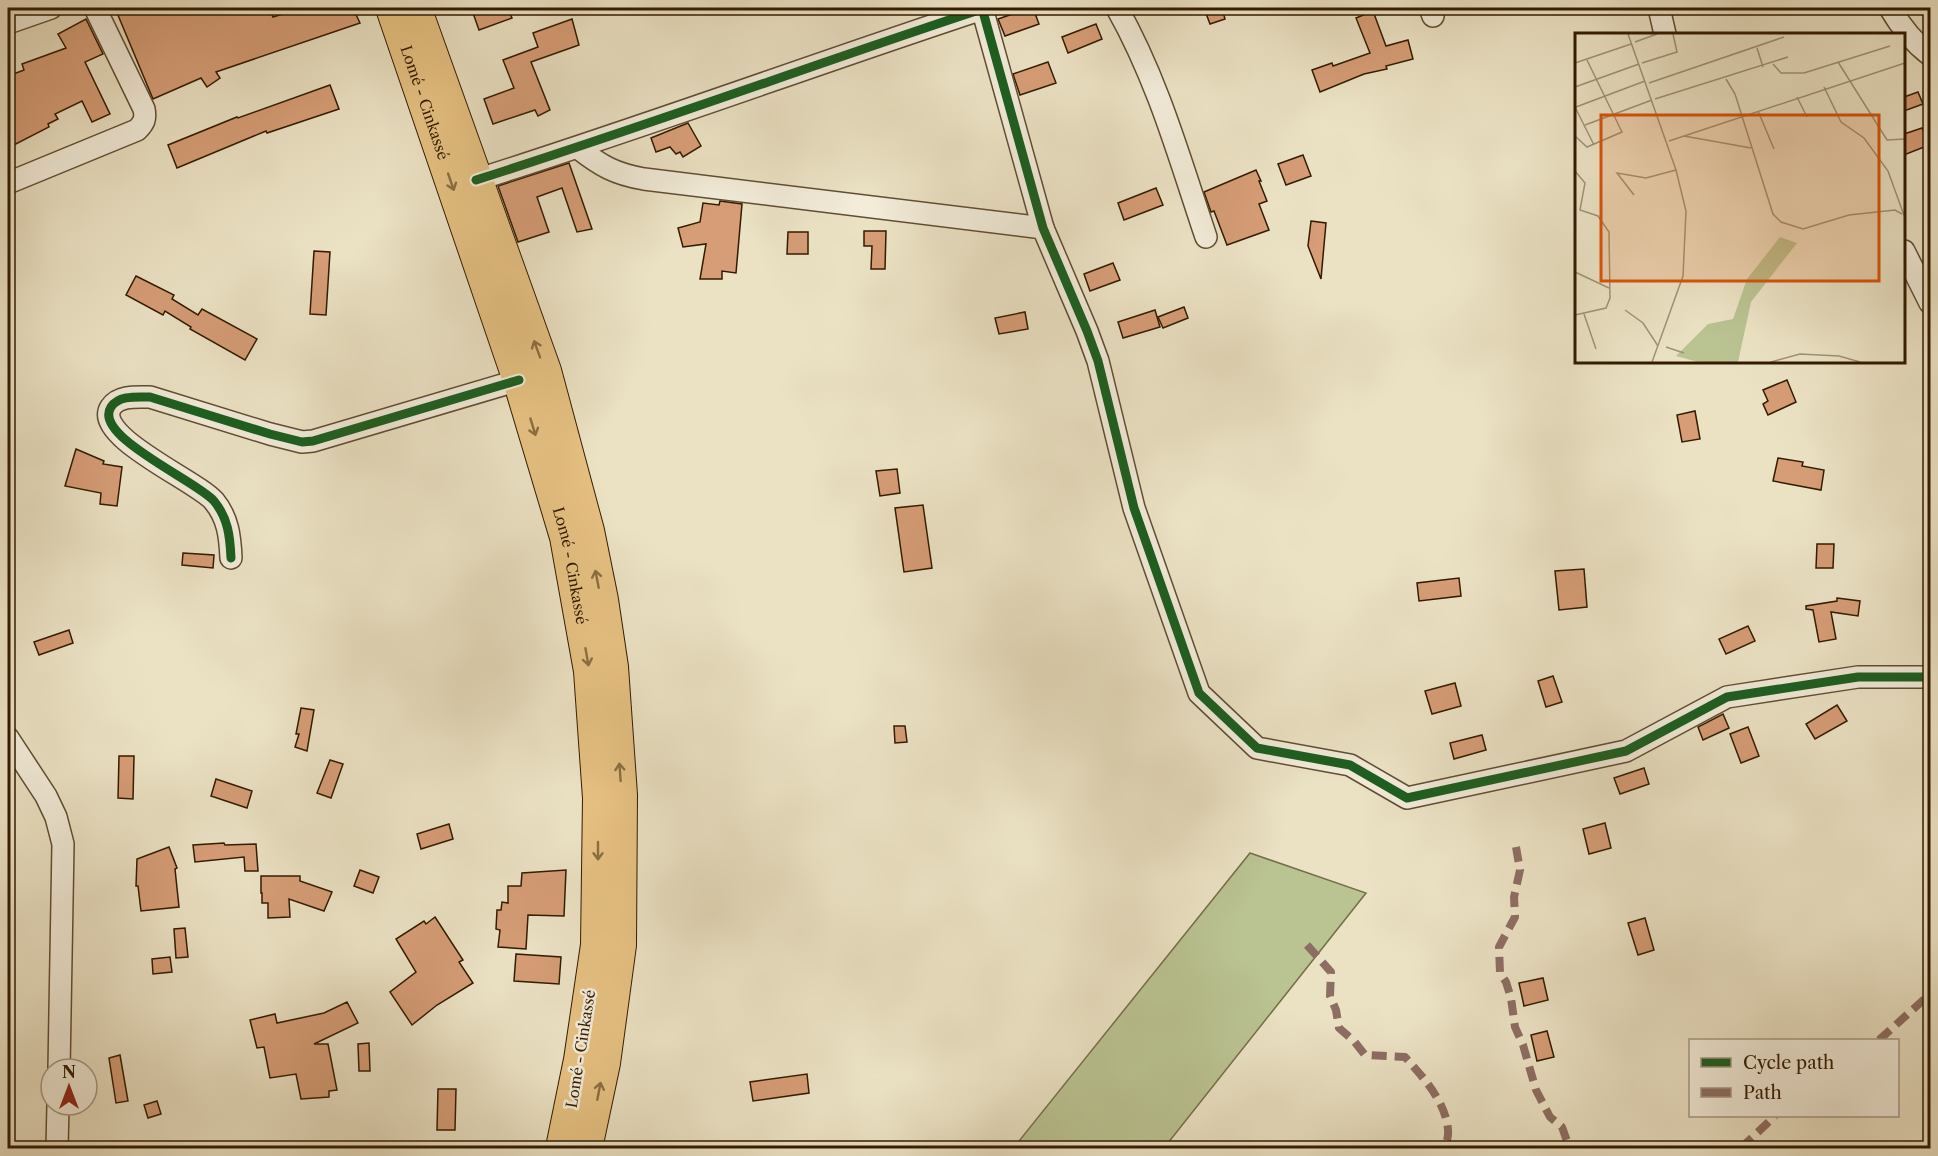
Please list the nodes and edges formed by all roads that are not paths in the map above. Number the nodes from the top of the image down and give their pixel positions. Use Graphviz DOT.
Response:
graph roads {
  1 [pos="51,8"];
  2 [pos="95,8"];
  3 [pos="392,8"];
  4 [pos="416,8"];
  5 [pos="983,8"];
  6 [pos="1117,8"];
  7 [pos="1659,8"];
  8 [pos="1890,8"];
  9 [pos="8,23"];
  10 [pos="1665,33"];
  11 [pos="1930,55"];
  12 [pos="423,63"];
  13 [pos="578,148"];
  14 [pos="476,180"];
  15 [pos="8,183"];
  16 [pos="1043,228"];
  17 [pos="1206,237"];
  18 [pos="1905,253"];
  19 [pos="1930,303"];
  20 [pos="519,380"];
  21 [pos="231,558"];
  22 [pos="1930,677"];
  23 [pos="8,738"];
  24 [pos="609,945"];
  25 [pos="59,1057"];
  26 [pos="58,1117"];
  27 [pos="57,1149"];
  28 [pos="562,1149"];
  29 [pos="586,1149"];
  1 -- 9 [label="street"];
  2 -- 15 [label="street"];
  3 -- 12 [label="highway, Lomé - Cinkassé"];
  4 -- 12 [label="highway, Lomé - Cinkassé"];
  5 -- 13 [label="street"];
  5 -- 16 [label="street"];
  6 -- 17 [label="street"];
  7 -- 10 [label="street"];
  8 -- 11 [label="street"];
  12 -- 14 [label="highway, Lomé - Cinkassé"];
  12 -- 20 [label="highway, Lomé - Cinkassé, one-way"];
  13 -- 14 [label="street"];
  13 -- 16 [label="street"];
  24 -- 14 [label="highway, Lomé - Cinkassé, one-way"];
  16 -- 22 [label="street"];
  18 -- 19 [label="street"];
  20 -- 21 [label="street"];
  20 -- 24 [label="highway, Lomé - Cinkassé, one-way"];
  23 -- 25 [label="street"];
  24 -- 28 [label="highway, Lomé - Cinkassé"];
  29 -- 24 [label="highway, Lomé - Cinkassé, one-way"];
  26 -- 27 [label="street"];
}
